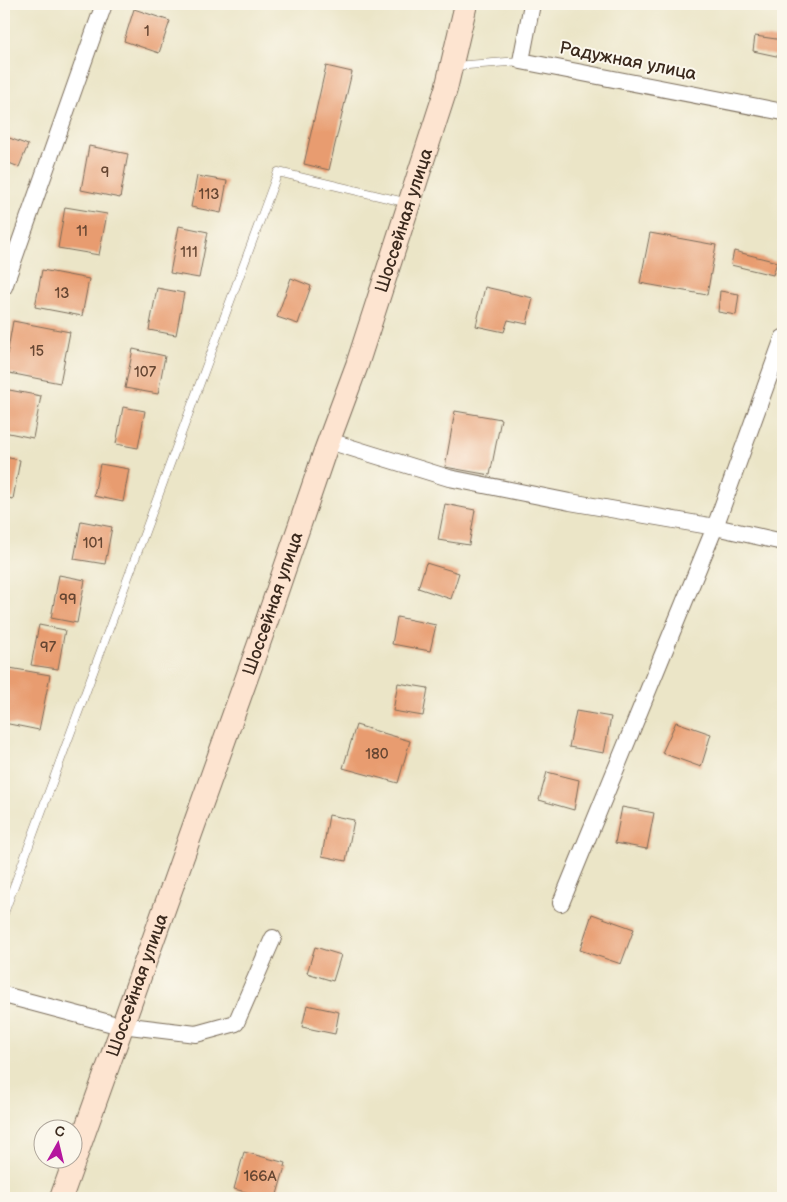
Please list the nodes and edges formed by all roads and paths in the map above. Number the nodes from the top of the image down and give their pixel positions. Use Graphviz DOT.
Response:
graph roads {
  1 [pos="104,4"];
  2 [pos="457,4"];
  3 [pos="466,4"];
  4 [pos="532,4"];
  5 [pos="522,61"];
  6 [pos="451,67"];
  7 [pos="783,112"];
  8 [pos="400,201"];
  9 [pos="4,287"];
  10 [pos="783,338"];
  11 [pos="329,441"];
  12 [pos="715,527"];
  13 [pos="783,542"];
  14 [pos="561,903"];
  15 [pos="4,913"];
  16 [pos="273,938"];
  17 [pos="4,995"];
  18 [pos="118,1024"];
  19 [pos="79,1120"];
  20 [pos="60,1170"];
  21 [pos="50,1198"];
  22 [pos="61,1198"];
  1 -- 9 [label="street"];
  2 -- 8 [label="main road, Шоссейная улица"];
  3 -- 6 [label="main road, Шоссейная улица"];
  4 -- 5 [label="street"];
  5 -- 6 [label="lane"];
  5 -- 7 [label="street, Радужная улица"];
  6 -- 11 [label="main road, Шоссейная улица"];
  8 -- 15 [label="lane"];
  8 -- 18 [label="main road, Шоссейная улица"];
  10 -- 12 [label="street"];
  11 -- 12 [label="street"];
  11 -- 18 [label="main road, Шоссейная улица"];
  12 -- 13 [label="street"];
  12 -- 14 [label="street"];
  16 -- 18 [label="street"];
  17 -- 18 [label="street"];
  18 -- 19 [label="main road, Шоссейная улица"];
  18 -- 22 [label="main road, Шоссейная улица"];
  20 -- 21 [label="main road"];
}
